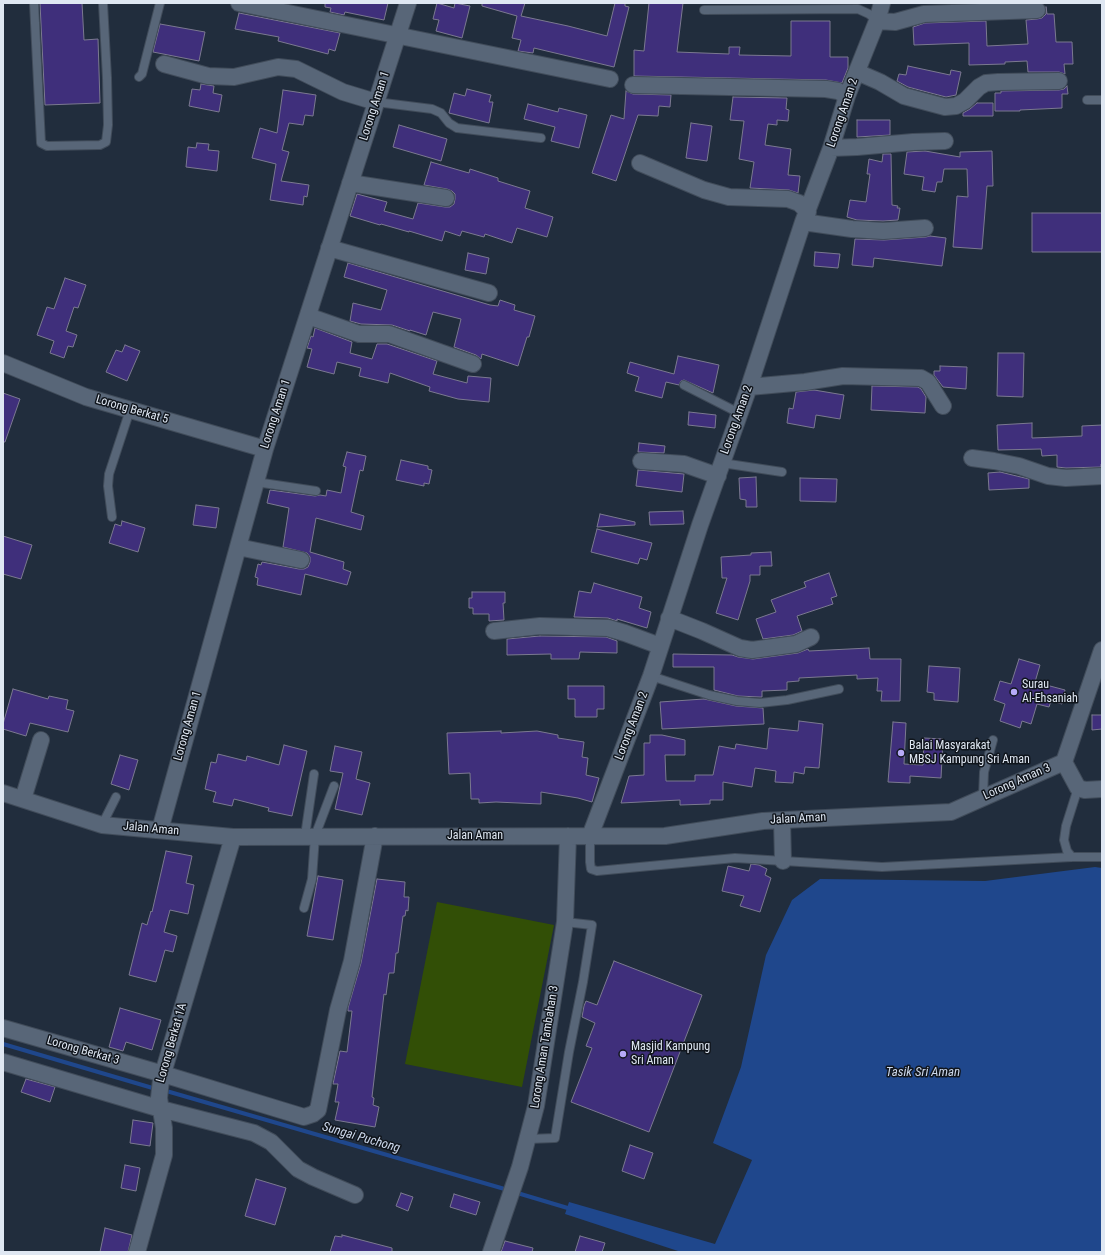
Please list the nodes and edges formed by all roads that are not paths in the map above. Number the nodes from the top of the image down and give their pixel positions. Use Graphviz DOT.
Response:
graph roads {
  1 [pos="34,3"];
  2 [pos="103,3"];
  3 [pos="160,3"];
  4 [pos="239,3"];
  5 [pos="408,3"];
  6 [pos="882,3"];
  7 [pos="704,10"];
  8 [pos="1037,10"];
  9 [pos="877,21"];
  10 [pos="399,36"];
  11 [pos="164,64"];
  12 [pos="857,72"];
  13 [pos="139,77"];
  14 [pos="610,79"];
  15 [pos="1059,81"];
  16 [pos="633,85"];
  17 [pos="847,96"];
  18 [pos="1087,100"];
  19 [pos="1102,100"];
  20 [pos="376,102"];
  21 [pos="541,138"];
  22 [pos="945,141"];
  23 [pos="831,148"];
  24 [pos="640,163"];
  25 [pos="350,183"];
  26 [pos="446,198"];
  27 [pos="806,217"];
  28 [pos="925,228"];
  29 [pos="329,248"];
  30 [pos="489,293"];
  31 [pos="308,316"];
  32 [pos="3,363"];
  33 [pos="473,364"];
  34 [pos="684,385"];
  35 [pos="749,387"];
  36 [pos="944,406"];
  37 [pos="130,410"];
  38 [pos="739,413"];
  39 [pos="265,449"];
  40 [pos="972,458"];
  41 [pos="640,461"];
  42 [pos="720,470"];
  43 [pos="782,472"];
  44 [pos="1102,476"];
  45 [pos="256,482"];
  46 [pos="316,491"];
  47 [pos="112,518"];
  48 [pos="238,547"];
  49 [pos="301,560"];
  50 [pos="669,618"];
  51 [pos="494,631"];
  52 [pos="811,638"];
  53 [pos="660,646"];
  54 [pos="1102,650"];
  55 [pos="651,676"];
  56 [pos="839,689"];
  57 [pos="42,740"];
  58 [pos="993,740"];
  59 [pos="1064,762"];
  60 [pos="314,774"];
  61 [pos="334,786"];
  62 [pos="1102,789"];
  63 [pos="3,793"];
  64 [pos="1077,794"];
  65 [pos="116,798"];
  66 [pos="983,798"];
  67 [pos="23,799"];
  68 [pos="951,812"];
  69 [pos="782,820"];
  70 [pos="102,825"];
  71 [pos="160,830"];
  72 [pos="310,836"];
  73 [pos="375,836"];
  74 [pos="568,836"];
  75 [pos="590,836"];
  76 [pos="233,837"];
  77 [pos="1072,857"];
  78 [pos="1102,857"];
  79 [pos="783,861"];
  80 [pos="304,908"];
  81 [pos="565,922"];
  82 [pos="3,1028"];
  83 [pos="3,1062"];
  84 [pos="162,1077"];
  85 [pos="160,1104"];
  86 [pos="528,1139"];
  87 [pos="355,1195"];
  88 [pos="137,1252"];
  89 [pos="491,1252"];
  1 -- 2 [label="lane"];
  3 -- 13 [label="lane"];
  4 -- 10 [label="street"];
  5 -- 10 [label="street, Lorong Aman 1"];
  6 -- 9 [label="street, Lorong Aman 2"];
  7 -- 9 [label="lane"];
  8 -- 9 [label="street"];
  9 -- 12 [label="street, Lorong Aman 2"];
  10 -- 14 [label="street"];
  10 -- 20 [label="street, Lorong Aman 1"];
  11 -- 20 [label="street"];
  12 -- 15 [label="street"];
  12 -- 17 [label="street, Lorong Aman 2"];
  16 -- 17 [label="street"];
  17 -- 23 [label="street, Lorong Aman 2"];
  18 -- 19 [label="lane"];
  20 -- 21 [label="lane"];
  20 -- 25 [label="street, Lorong Aman 1"];
  22 -- 23 [label="street"];
  23 -- 27 [label="street, Lorong Aman 2"];
  24 -- 27 [label="street"];
  25 -- 26 [label="street"];
  25 -- 29 [label="street, Lorong Aman 1"];
  27 -- 28 [label="street"];
  27 -- 35 [label="street, Lorong Aman 2"];
  29 -- 30 [label="street"];
  29 -- 31 [label="street, Lorong Aman 1"];
  31 -- 33 [label="street"];
  31 -- 39 [label="street, Lorong Aman 1"];
  32 -- 37 [label="street, Lorong Berkat 5"];
  34 -- 38 [label="lane"];
  35 -- 36 [label="street"];
  35 -- 38 [label="street, Lorong Aman 2"];
  37 -- 39 [label="street, Lorong Berkat 5"];
  37 -- 47 [label="lane"];
  38 -- 42 [label="street, Lorong Aman 2"];
  39 -- 45 [label="street, Lorong Aman 1"];
  40 -- 44 [label="street"];
  41 -- 42 [label="street"];
  42 -- 43 [label="lane"];
  42 -- 50 [label="street, Lorong Aman 2"];
  45 -- 46 [label="lane"];
  45 -- 48 [label="street, Lorong Aman 1"];
  48 -- 49 [label="street"];
  48 -- 71 [label="street, Lorong Aman 1"];
  50 -- 52 [label="street"];
  50 -- 53 [label="street, Lorong Aman 2"];
  51 -- 53 [label="street"];
  53 -- 55 [label="street, Lorong Aman 2"];
  54 -- 59 [label="street, Lorong Aman 3"];
  55 -- 56 [label="lane"];
  55 -- 75 [label="street, Lorong Aman 2"];
  57 -- 67 [label="street"];
  58 -- 66 [label="lane"];
  59 -- 64 [label="street"];
  59 -- 66 [label="street, Lorong Aman 3"];
  60 -- 72 [label="lane"];
  61 -- 72 [label="lane"];
  62 -- 64 [label="street"];
  63 -- 67 [label="street, Jalan Aman"];
  64 -- 77 [label="lane"];
  65 -- 70 [label="lane"];
  66 -- 68 [label="street, Lorong Aman 3"];
  67 -- 70 [label="street, Jalan Aman"];
  68 -- 69 [label="street, Jalan Aman"];
  69 -- 75 [label="street, Jalan Aman"];
  69 -- 79 [label="street"];
  70 -- 71 [label="street, Jalan Aman"];
  71 -- 76 [label="street, Jalan Aman"];
  72 -- 73 [label="street, Jalan Aman"];
  72 -- 76 [label="street, Jalan Aman"];
  72 -- 80 [label="lane"];
  73 -- 74 [label="street, Jalan Aman"];
  73 -- 84 [label="street, Lorong Berkat 3"];
  74 -- 75 [label="street, Jalan Aman"];
  74 -- 81 [label="street, Lorong Aman Tambahan 3"];
  75 -- 79 [label="lane"];
  76 -- 84 [label="street, Lorong Berkat 1A"];
  77 -- 78 [label="lane"];
  77 -- 79 [label="lane"];
  81 -- 86 [label="street, Lorong Aman Tambahan 3"];
  81 -- 86 [label="lane"];
  82 -- 84 [label="street, Lorong Berkat 3"];
  83 -- 85 [label="street"];
  84 -- 85 [label="street, Lorong Berkat 1A"];
  85 -- 87 [label="street"];
  85 -- 88 [label="street, Lorong Berkat 1A"];
  86 -- 89 [label="street, Lorong Aman Tambahan 3"];
}
